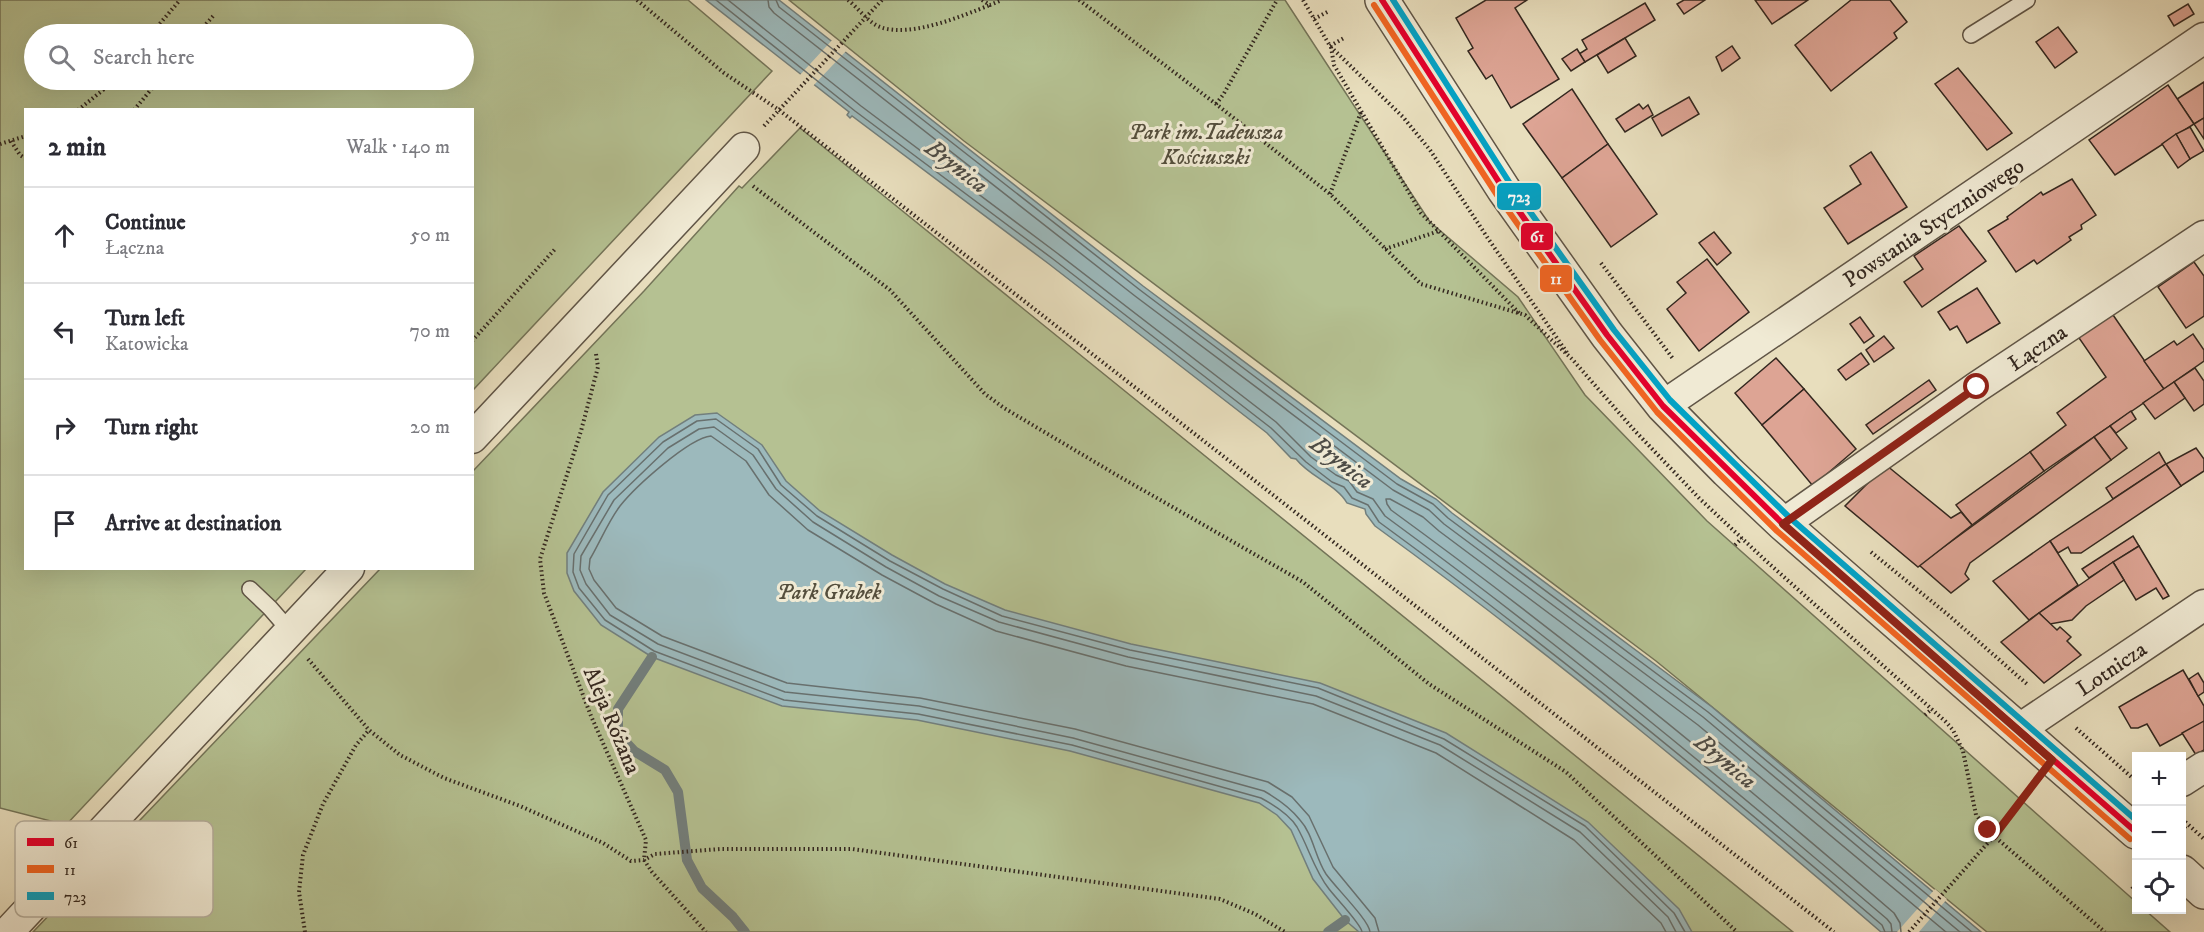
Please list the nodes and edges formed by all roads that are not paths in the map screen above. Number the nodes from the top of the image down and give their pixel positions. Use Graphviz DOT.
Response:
graph roads {
  1 [pos="1382,0"];
  2 [pos="2027,0"];
  3 [pos="1971,36"];
  4 [pos="2204,38"];
  5 [pos="736,156"];
  6 [pos="2204,236"];
  7 [pos="1663,406"];
  8 [pos="474,436"];
  9 [pos="1783,524"];
  10 [pos="347,570"];
  11 [pos="250,589"];
  12 [pos="2204,605"];
  13 [pos="290,631"];
  14 [pos="2018,730"];
  15 [pos="2204,767"];
  16 [pos="2186,778"];
  17 [pos="2131,819"];
  18 [pos="112,821"];
  19 [pos="2186,876"];
  20 [pos="2204,892"];
  21 [pos="22,917"];
  22 [pos="8,932"];
  1 -- 7 [label="street"];
  2 -- 3 [label="lane"];
  4 -- 7 [label="street, Powstania Styczniowego"];
  5 -- 8 [label="street"];
  6 -- 9 [label="street, Łączna"];
  7 -- 9 [label="street"];
  9 -- 14 [label="street"];
  10 -- 13 [label="street"];
  11 -- 13 [label="lane"];
  12 -- 14 [label="street, Lotnicza"];
  13 -- 18 [label="street"];
  14 -- 17 [label="street"];
  15 -- 16 [label="street"];
  19 -- 20 [label="street"];
  21 -- 22 [label="street"];
}
